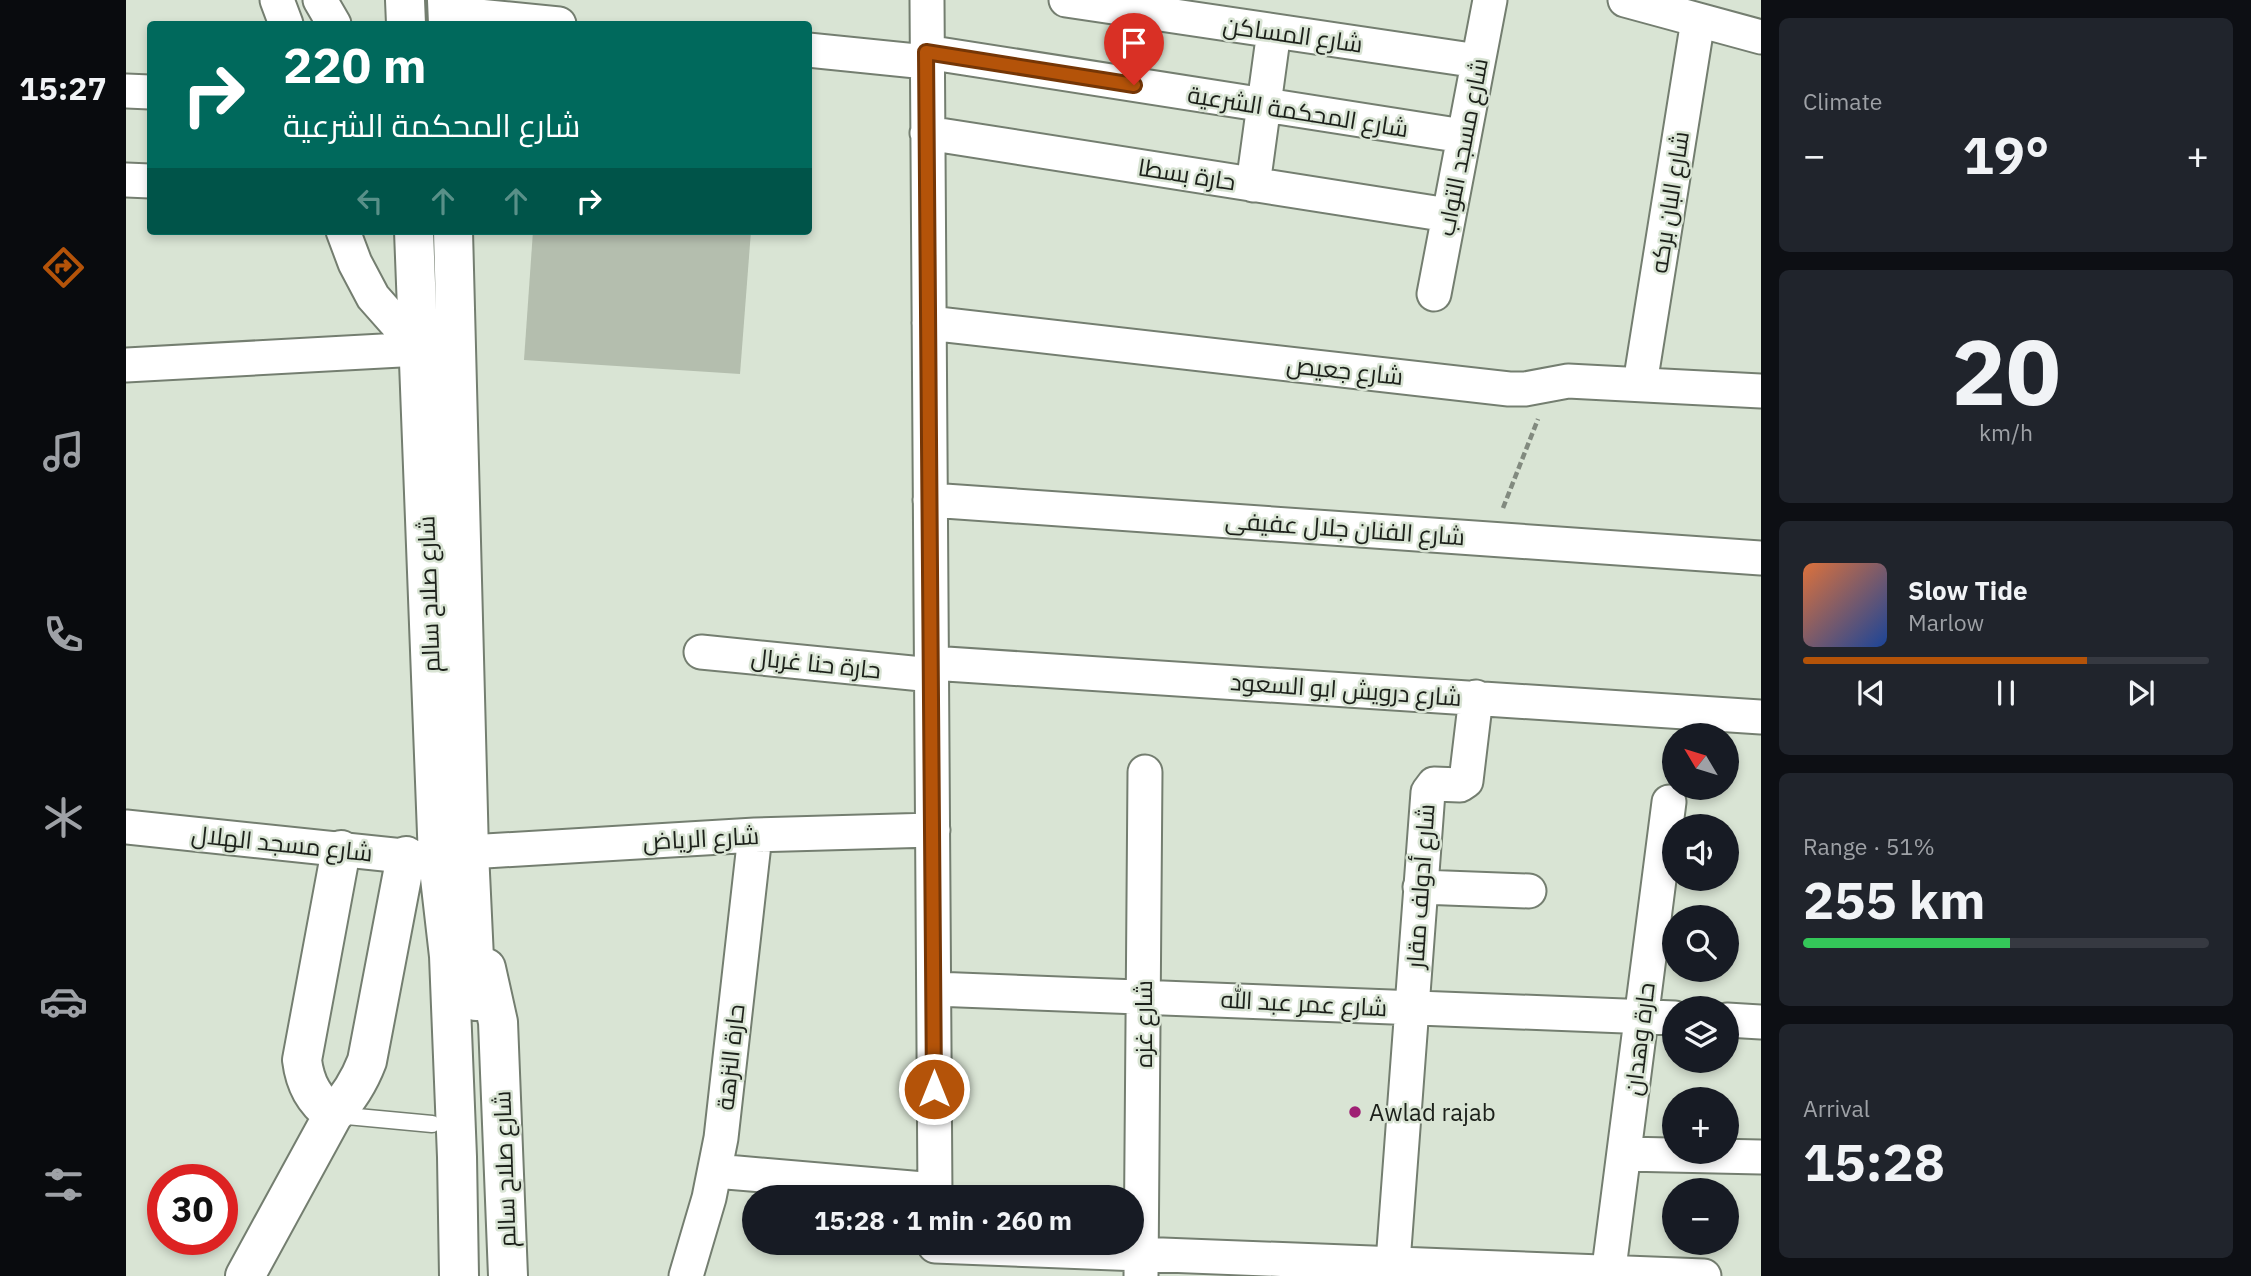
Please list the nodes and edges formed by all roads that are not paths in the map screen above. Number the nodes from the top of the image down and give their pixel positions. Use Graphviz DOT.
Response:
graph roads {
  1 [pos="276,0"];
  2 [pos="320,0"];
  3 [pos="405,0"];
  4 [pos="927,0"];
  5 [pos="1066,0"];
  6 [pos="1490,0"];
  7 [pos="1625,0"];
  8 [pos="448,12"];
  9 [pos="1698,20"];
  10 [pos="285,21"];
  11 [pos="332,21"];
  12 [pos="406,21"];
  13 [pos="531,21"];
  14 [pos="1274,31"];
  15 [pos="1761,37"];
  16 [pos="812,50"];
  17 [pos="926,57"];
  18 [pos="1478,61"];
  19 [pos="126,90"];
  20 [pos="147,92"];
  21 [pos="1264,105"];
  22 [pos="927,133"];
  23 [pos="1463,136"];
  24 [pos="126,180"];
  25 [pos="147,181"];
  26 [pos="1253,185"];
  27 [pos="1448,215"];
  28 [pos="344,235"];
  29 [pos="414,235"];
  30 [pos="453,235"];
  31 [pos="1434,293"];
  32 [pos="929,323"];
  33 [pos="419,349"];
  34 [pos="126,365"];
  35 [pos="1640,384"];
  36 [pos="1761,391"];
  37 [pos="930,500"];
  38 [pos="1761,558"];
  39 [pos="701,652"];
  40 [pos="931,669"];
  41 [pos="1476,697"];
  42 [pos="1761,717"];
  43 [pos="1145,772"];
  44 [pos="1669,802"];
  45 [pos="126,827"];
  46 [pos="933,830"];
  47 [pos="755,835"];
  48 [pos="341,850"];
  49 [pos="438,856"];
  50 [pos="1420,887"];
  51 [pos="1529,891"];
  52 [pos="462,948"];
  53 [pos="934,989"];
  54 [pos="1143,996"];
  55 [pos="1411,1008"];
  56 [pos="1642,1016"];
  57 [pos="1662,1017"];
  58 [pos="1739,1021"];
  59 [pos="1761,1022"];
  60 [pos="333,1115"];
  61 [pos="432,1124"];
  62 [pos="1624,1154"];
  63 [pos="469,1156"];
  64 [pos="1761,1157"];
  65 [pos="715,1171"];
  66 [pos="855,1185"];
  67 [pos="935,1185"];
  68 [pos="936,1255"];
  69 [pos="1141,1265"];
  70 [pos="1393,1270"];
  71 [pos="1609,1274"];
  72 [pos="245,1276"];
  73 [pos="434,1276"];
  74 [pos="459,1276"];
  75 [pos="483,1276"];
  76 [pos="508,1276"];
  77 [pos="687,1276"];
  78 [pos="1704,1276"];
  1 -- 10 [label="street"];
  2 -- 11 [label="street"];
  3 -- 12 [label="street"];
  4 -- 17 [label="street"];
  5 -- 14 [label="street, شارع المساكن"];
  6 -- 18 [label="street, شارع مسجد التواب"];
  7 -- 9 [label="street"];
  8 -- 13 [label="street"];
  9 -- 15 [label="street"];
  9 -- 35 [label="street, شارع البان بركه"];
  14 -- 18 [label="street, شارع المساكن"];
  14 -- 21 [label="street"];
  16 -- 17 [label="street, شارع المحكمة الشرعية"];
  17 -- 21 [label="street, شارع المحكمة الشرعية"];
  17 -- 22 [label="street"];
  18 -- 23 [label="street, شارع مسجد التواب"];
  19 -- 20 [label="street"];
  21 -- 23 [label="street, شارع المحكمة الشرعية"];
  21 -- 26 [label="street"];
  22 -- 26 [label="street, حارة بسطا"];
  22 -- 32 [label="street"];
  23 -- 27 [label="street, شارع مسجد التواب"];
  24 -- 25 [label="street"];
  26 -- 27 [label="street, حارة بسطا"];
  27 -- 31 [label="street, شارع مسجد التواب"];
  28 -- 33 [label="street"];
  29 -- 33 [label="street, شارع صلاح سالم"];
  30 -- 49 [label="street, شارع صلاح سالم"];
  32 -- 35 [label="street, شارع جعيص"];
  32 -- 37 [label="street"];
  33 -- 34 [label="street"];
  33 -- 49 [label="street, شارع صلاح سالم"];
  35 -- 36 [label="street, شارع جعيص"];
  37 -- 38 [label="street, شارع الفنان جلال عفيفى"];
  37 -- 40 [label="street"];
  39 -- 40 [label="street, حارة حنا غربال"];
  40 -- 41 [label="street, شارع درويش ابو السعود"];
  40 -- 46 [label="street"];
  41 -- 42 [label="street, شارع درويش ابو السعود"];
  41 -- 50 [label="street, شارع أدولف مقار"];
  43 -- 54 [label="street, شارع غزه"];
  44 -- 56 [label="street, حارة وهدان"];
  45 -- 48 [label="street, شارع مسجد الهلال"];
  46 -- 47 [label="street, شارع الرياض"];
  46 -- 53 [label="street"];
  47 -- 49 [label="street, شارع الرياض"];
  47 -- 65 [label="street, حارة النزهة"];
  48 -- 49 [label="street, شارع مسجد الهلال"];
  48 -- 60 [label="street"];
  49 -- 52 [label="street, شارع صلاح سالم"];
  49 -- 60 [label="street"];
  50 -- 51 [label="street"];
  50 -- 55 [label="street, شارع أدولف مقار"];
  52 -- 61 [label="street, شارع صلاح سالم"];
  52 -- 63 [label="street, شارع صلاح سالم"];
  52 -- 76 [label="street, شارع صلاح سالم"];
  53 -- 54 [label="street, شارع عمر عبد الله"];
  53 -- 67 [label="street"];
  54 -- 55 [label="street, شارع عمر عبد الله"];
  54 -- 69 [label="street, شارع غزه"];
  55 -- 56 [label="street, شارع عمر عبد الله"];
  55 -- 70 [label="street, شارع أدولف مقار"];
  56 -- 57 [label="street, شارع عمر عبد الله"];
  56 -- 62 [label="street, حارة وهدان"];
  58 -- 59 [label="street"];
  60 -- 61 [label="lane"];
  60 -- 72 [label="street"];
  61 -- 73 [label="street, شارع صلاح سالم"];
  62 -- 64 [label="street"];
  62 -- 71 [label="street, حارة وهدان"];
  63 -- 74 [label="street"];
  63 -- 75 [label="street"];
  65 -- 66 [label="street"];
  65 -- 77 [label="street, حارة النزهة"];
  68 -- 69 [label="street"];
  69 -- 70 [label="street"];
  70 -- 71 [label="street"];
  71 -- 78 [label="street"];
}
